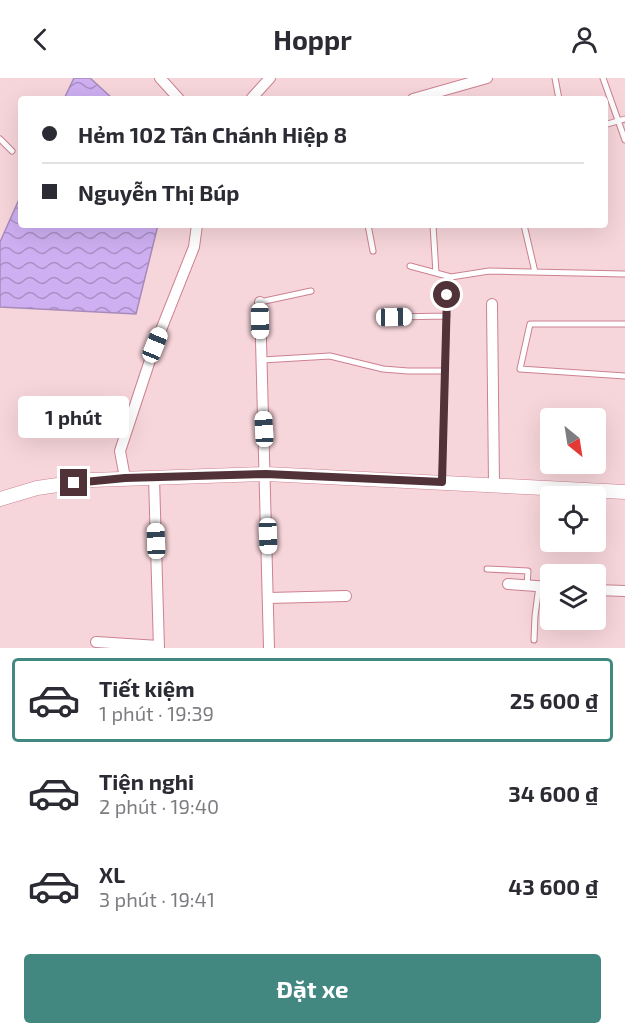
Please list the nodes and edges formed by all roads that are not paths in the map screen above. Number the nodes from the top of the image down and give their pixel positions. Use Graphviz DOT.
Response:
graph roads {
  1 [pos="160,78"];
  2 [pos="270,78"];
  3 [pos="487,78"];
  4 [pos="555,78"];
  5 [pos="603,78"];
  6 [pos="176,96"];
  7 [pos="254,96"];
  8 [pos="424,96"];
  9 [pos="558,96"];
  10 [pos="625,118"];
  11 [pos="618,121"];
  12 [pos="608,124"];
  13 [pos="0,138"];
  14 [pos="625,140"];
  15 [pos="12,151"];
  16 [pos="197,228"];
  17 [pos="369,228"];
  18 [pos="433,228"];
  19 [pos="525,228"];
  20 [pos="373,251"];
  21 [pos="410,266"];
  22 [pos="535,272"];
  23 [pos="436,273"];
  24 [pos="625,274"];
  25 [pos="451,277"];
  26 [pos="311,291"];
  27 [pos="260,302"];
  28 [pos="492,304"];
  29 [pos="447,316"];
  30 [pos="394,317"];
  31 [pos="625,324"];
  32 [pos="261,361"];
  33 [pos="445,371"];
  34 [pos="625,376"];
  35 [pos="266,474"];
  36 [pos="125,478"];
  37 [pos="154,478"];
  38 [pos="442,482"];
  39 [pos="494,484"];
  40 [pos="625,492"];
  41 [pos="0,499"];
  42 [pos="487,569"];
  43 [pos="508,584"];
  44 [pos="527,585"];
  45 [pos="540,586"];
  46 [pos="606,590"];
  47 [pos="625,591"];
  48 [pos="346,596"];
  49 [pos="269,598"];
  50 [pos="540,601"];
  51 [pos="534,640"];
  52 [pos="96,642"];
  53 [pos="159,647"];
  54 [pos="269,648"];
  1 -- 6 [label="street"];
  2 -- 7 [label="street"];
  3 -- 8 [label="street"];
  4 -- 9 [label="lane"];
  5 -- 11 [label="lane"];
  10 -- 11 [label="lane"];
  11 -- 12 [label="lane"];
  11 -- 14 [label="lane"];
  13 -- 15 [label="lane"];
  16 -- 36 [label="street"];
  17 -- 20 [label="lane"];
  18 -- 23 [label="lane"];
  19 -- 22 [label="lane"];
  21 -- 23 [label="lane"];
  22 -- 24 [label="lane"];
  22 -- 25 [label="lane"];
  23 -- 25 [label="lane"];
  25 -- 29 [label="lane"];
  26 -- 27 [label="lane"];
  27 -- 32 [label="street"];
  28 -- 39 [label="street"];
  29 -- 30 [label="lane"];
  29 -- 33 [label="lane"];
  31 -- 34 [label="lane"];
  32 -- 33 [label="lane"];
  32 -- 35 [label="street"];
  33 -- 38 [label="lane"];
  35 -- 37 [label="street"];
  35 -- 38 [label="street"];
  35 -- 49 [label="street"];
  36 -- 37 [label="street"];
  36 -- 41 [label="street"];
  37 -- 53 [label="street"];
  38 -- 39 [label="street"];
  39 -- 40 [label="street"];
  42 -- 44 [label="lane"];
  43 -- 44 [label="street"];
  44 -- 45 [label="street"];
  46 -- 47 [label="street"];
  48 -- 49 [label="street"];
  49 -- 54 [label="street"];
  50 -- 51 [label="lane"];
  52 -- 53 [label="street"];
}
